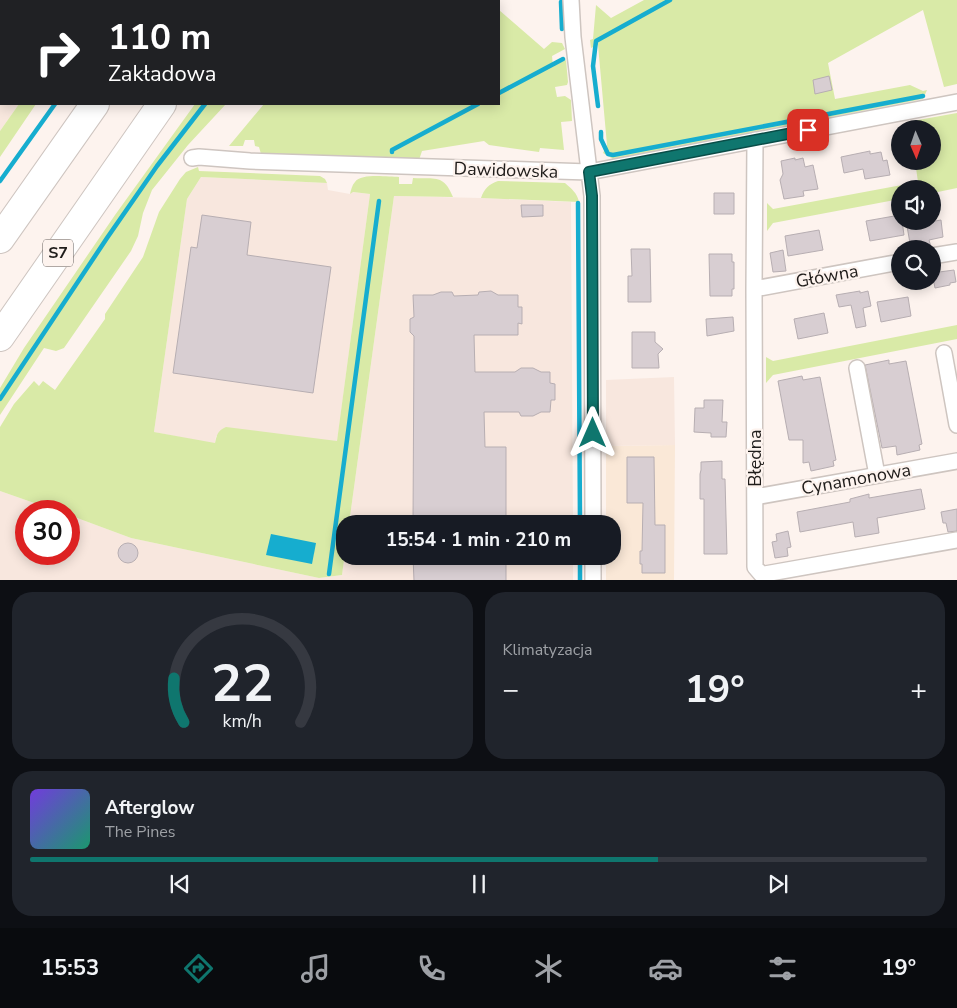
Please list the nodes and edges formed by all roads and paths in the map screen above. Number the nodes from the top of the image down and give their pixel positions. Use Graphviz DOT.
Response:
graph roads {
  1 [pos="571,0"];
  2 [pos="957,102"];
  3 [pos="94,105"];
  4 [pos="161,105"];
  5 [pos="755,140"];
  6 [pos="192,158"];
  7 [pos="589,172"];
  8 [pos="0,239"];
  9 [pos="957,252"];
  10 [pos="941,255"];
  11 [pos="891,264"];
  12 [pos="754,289"];
  13 [pos="0,337"];
  14 [pos="944,353"];
  15 [pos="857,368"];
  16 [pos="957,425"];
  17 [pos="957,461"];
  18 [pos="877,475"];
  19 [pos="754,497"];
  20 [pos="593,515"];
  21 [pos="957,540"];
  22 [pos="593,565"];
  23 [pos="593,580"];
  1 -- 7 [label="street"];
  2 -- 5 [label="street, Dawidowska"];
  3 -- 8 [label="highway"];
  4 -- 13 [label="highway, S7"];
  5 -- 7 [label="street, Dawidowska"];
  5 -- 12 [label="street, Błędna"];
  6 -- 7 [label="street, Dawidowska"];
  7 -- 20 [label="street"];
  9 -- 10 [label="street"];
  11 -- 12 [label="street, Główna"];
  12 -- 19 [label="street, Błędna"];
  14 -- 16 [label="street"];
  15 -- 18 [label="street"];
  17 -- 18 [label="street, Cynamonowa"];
  18 -- 19 [label="street, Cynamonowa"];
  19 -- 21 [label="street, Błędna"];
  22 -- 23 [label="street"];
}
